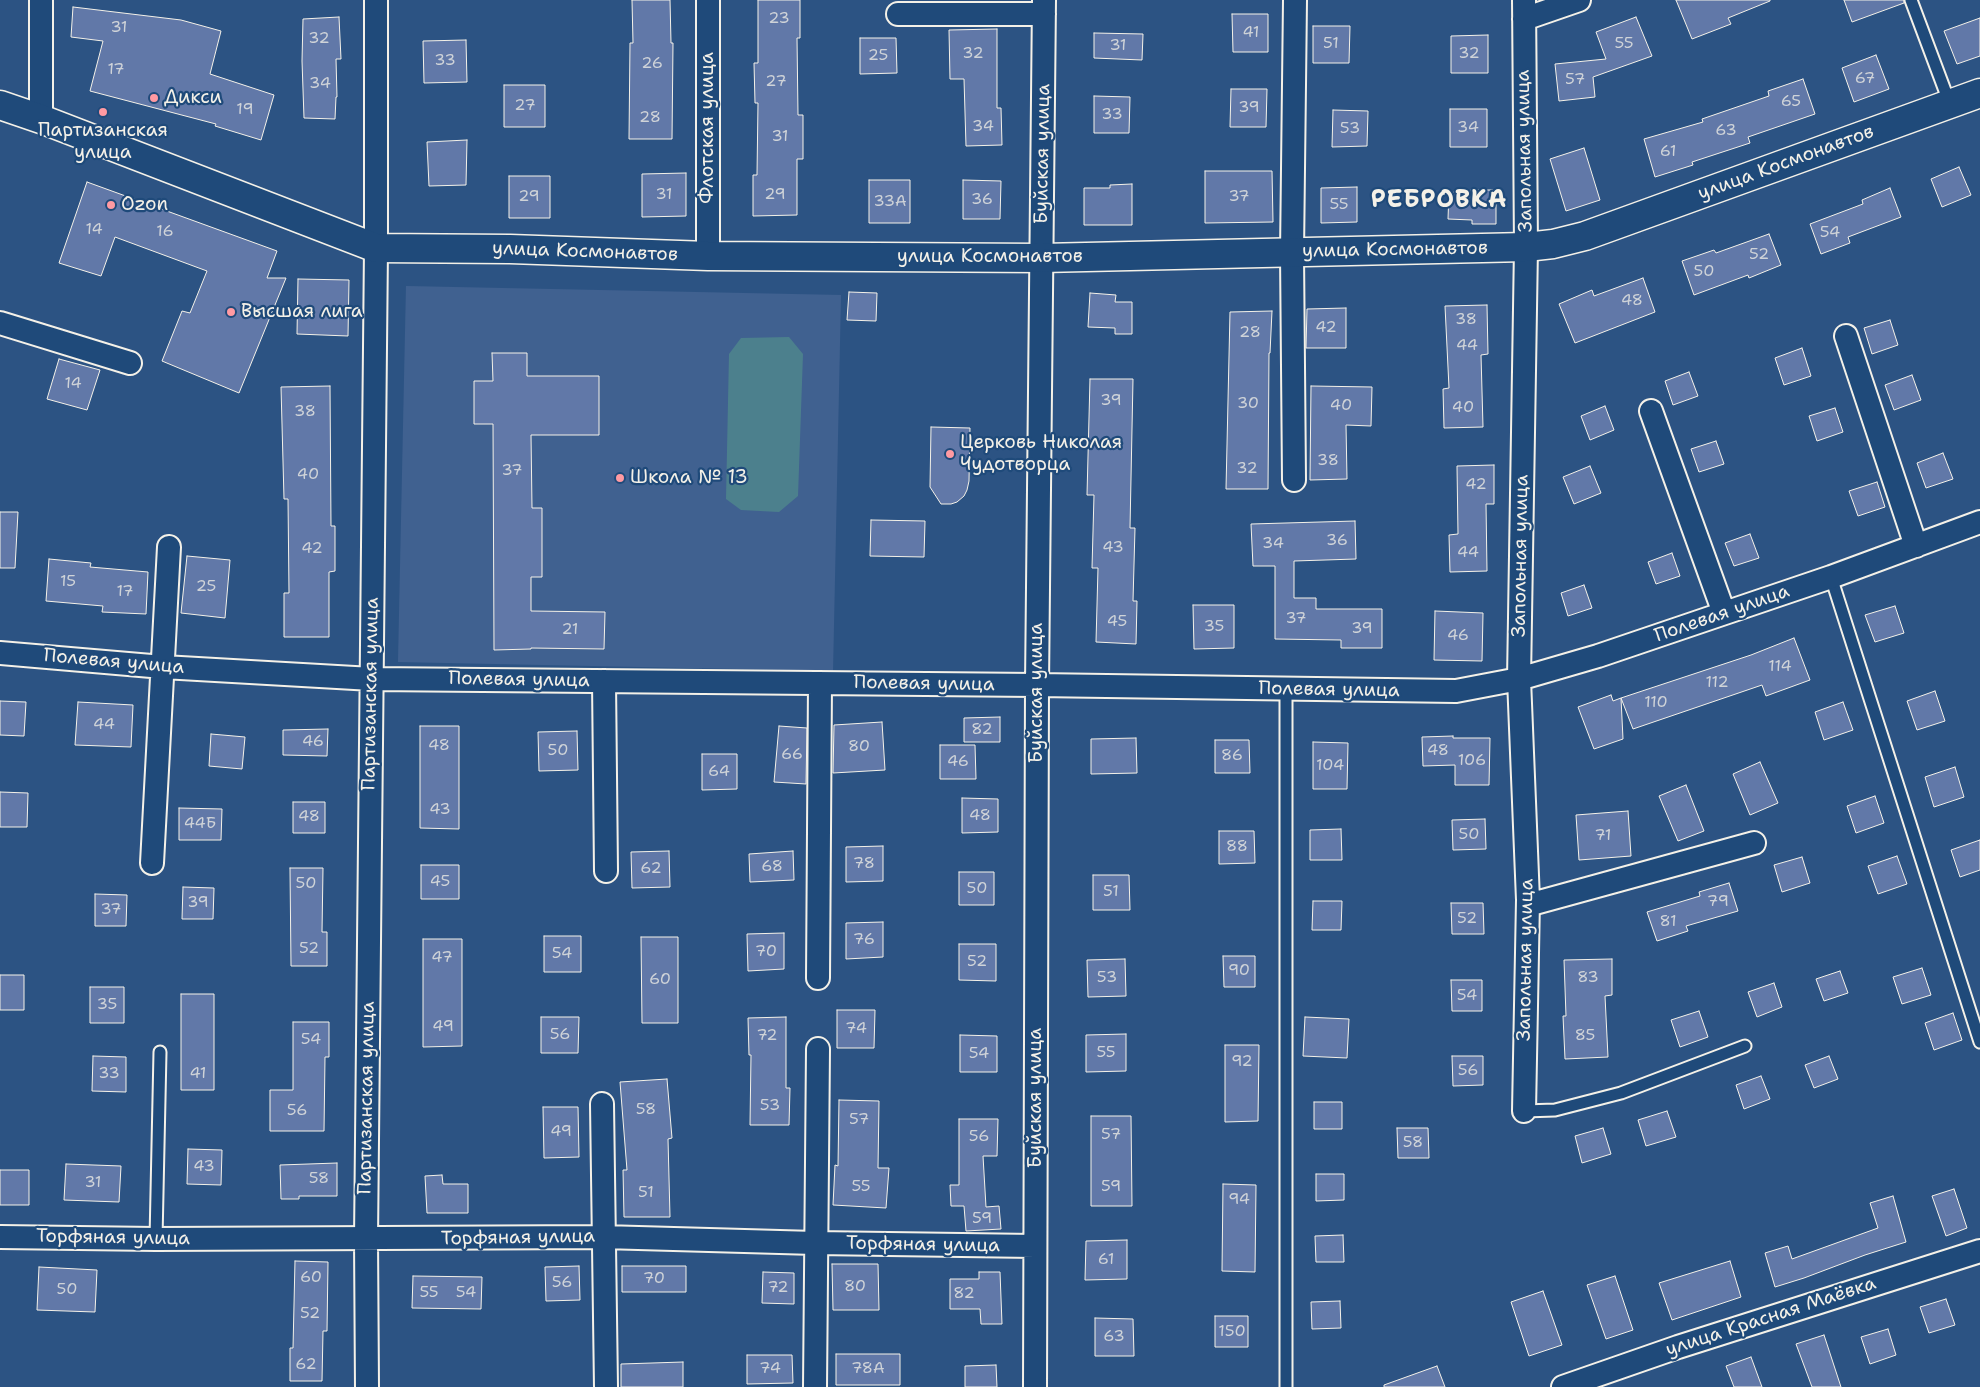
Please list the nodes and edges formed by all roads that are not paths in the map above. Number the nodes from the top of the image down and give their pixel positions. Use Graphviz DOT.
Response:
graph roads {
  1 [pos="41,0"];
  2 [pos="376,0"];
  3 [pos="708,0"];
  4 [pos="1294,0"];
  5 [pos="1579,0"];
  6 [pos="1911,0"];
  7 [pos="1044,7"];
  8 [pos="1524,10"];
  9 [pos="898,14"];
  10 [pos="1980,93"];
  11 [pos="1950,104"];
  12 [pos="0,105"];
  13 [pos="41,119"];
  14 [pos="1526,247"];
  15 [pos="376,248"];
  16 [pos="1292,253"];
  17 [pos="708,256"];
  18 [pos="1042,258"];
  19 [pos="0,323"];
  20 [pos="1846,336"];
  21 [pos="130,363"];
  22 [pos="1651,412"];
  23 [pos="1294,480"];
  24 [pos="1980,522"];
  25 [pos="1916,546"];
  26 [pos="169,547"];
  27 [pos="1831,577"];
  28 [pos="1724,613"];
  29 [pos="0,653"];
  30 [pos="163,667"];
  31 [pos="372,679"];
  32 [pos="1519,679"];
  33 [pos="604,681"];
  34 [pos="820,683"];
  35 [pos="1036,685"];
  36 [pos="1286,689"];
  37 [pos="1754,843"];
  38 [pos="152,863"];
  39 [pos="606,871"];
  40 [pos="1528,905"];
  41 [pos="818,978"];
  42 [pos="1980,1042"];
  43 [pos="1745,1046"];
  44 [pos="818,1049"];
  45 [pos="160,1052"];
  46 [pos="602,1104"];
  47 [pos="1524,1111"];
  48 [pos="0,1237"];
  49 [pos="603,1237"];
  50 [pos="156,1239"];
  51 [pos="366,1240"];
  52 [pos="815,1243"];
  53 [pos="1035,1246"];
  54 [pos="1980,1251"];
  55 [pos="367,1387"];
  56 [pos="606,1387"];
  57 [pos="815,1387"];
  58 [pos="1036,1387"];
  59 [pos="1286,1387"];
  60 [pos="1563,1387"];
  1 -- 13 [label="street"];
  2 -- 15 [label="street, Партизанская улица"];
  3 -- 17 [label="street, Флотская улица"];
  4 -- 16 [label="street"];
  5 -- 8 [label="street"];
  6 -- 11 [label="lane"];
  7 -- 9 [label="street"];
  7 -- 18 [label="street, Буйская улица"];
  8 -- 14 [label="street, Запольная улица"];
  10 -- 11 [label="street, улица Космонавтов"];
  11 -- 14 [label="street, улица Космонавтов"];
  12 -- 13 [label="street, улица Космонавтов"];
  13 -- 15 [label="street, улица Космонавтов"];
  14 -- 16 [label="street, улица Космонавтов"];
  14 -- 32 [label="street, Запольная улица"];
  15 -- 17 [label="street, улица Космонавтов"];
  15 -- 31 [label="street, Партизанская улица"];
  16 -- 18 [label="street, улица Космонавтов"];
  16 -- 23 [label="street"];
  17 -- 18 [label="street, улица Космонавтов"];
  18 -- 35 [label="street, Буйская улица"];
  19 -- 21 [label="street"];
  20 -- 25 [label="street"];
  22 -- 28 [label="street"];
  24 -- 25 [label="street, Полевая улица"];
  25 -- 27 [label="street, Полевая улица"];
  26 -- 30 [label="street"];
  27 -- 28 [label="street, Полевая улица"];
  27 -- 42 [label="lane"];
  28 -- 32 [label="street, Полевая улица"];
  29 -- 30 [label="street, Полевая улица"];
  30 -- 31 [label="street, Полевая улица"];
  30 -- 38 [label="street"];
  31 -- 33 [label="street, Полевая улица"];
  31 -- 51 [label="street, Партизанская улица"];
  32 -- 36 [label="street, Полевая улица"];
  32 -- 40 [label="street, Запольная улица"];
  33 -- 34 [label="street, Полевая улица"];
  33 -- 39 [label="street"];
  34 -- 35 [label="street, Полевая улица"];
  34 -- 41 [label="street"];
  35 -- 36 [label="street, Полевая улица"];
  35 -- 53 [label="street, Буйская улица"];
  36 -- 59 [label="lane"];
  37 -- 40 [label="street"];
  40 -- 47 [label="street, Запольная улица"];
  43 -- 47 [label="lane"];
  44 -- 52 [label="street"];
  45 -- 50 [label="lane"];
  46 -- 49 [label="street"];
  48 -- 50 [label="street, Торфяная улица"];
  49 -- 51 [label="street, Торфяная улица"];
  49 -- 52 [label="street, Торфяная улица"];
  49 -- 56 [label="street"];
  50 -- 51 [label="street, Торфяная улица"];
  51 -- 55 [label="street, Партизанская улица"];
  52 -- 53 [label="street, Торфяная улица"];
  52 -- 57 [label="street"];
  53 -- 58 [label="street, Буйская улица"];
  54 -- 60 [label="street, улица Красная Маёвка"];
}
